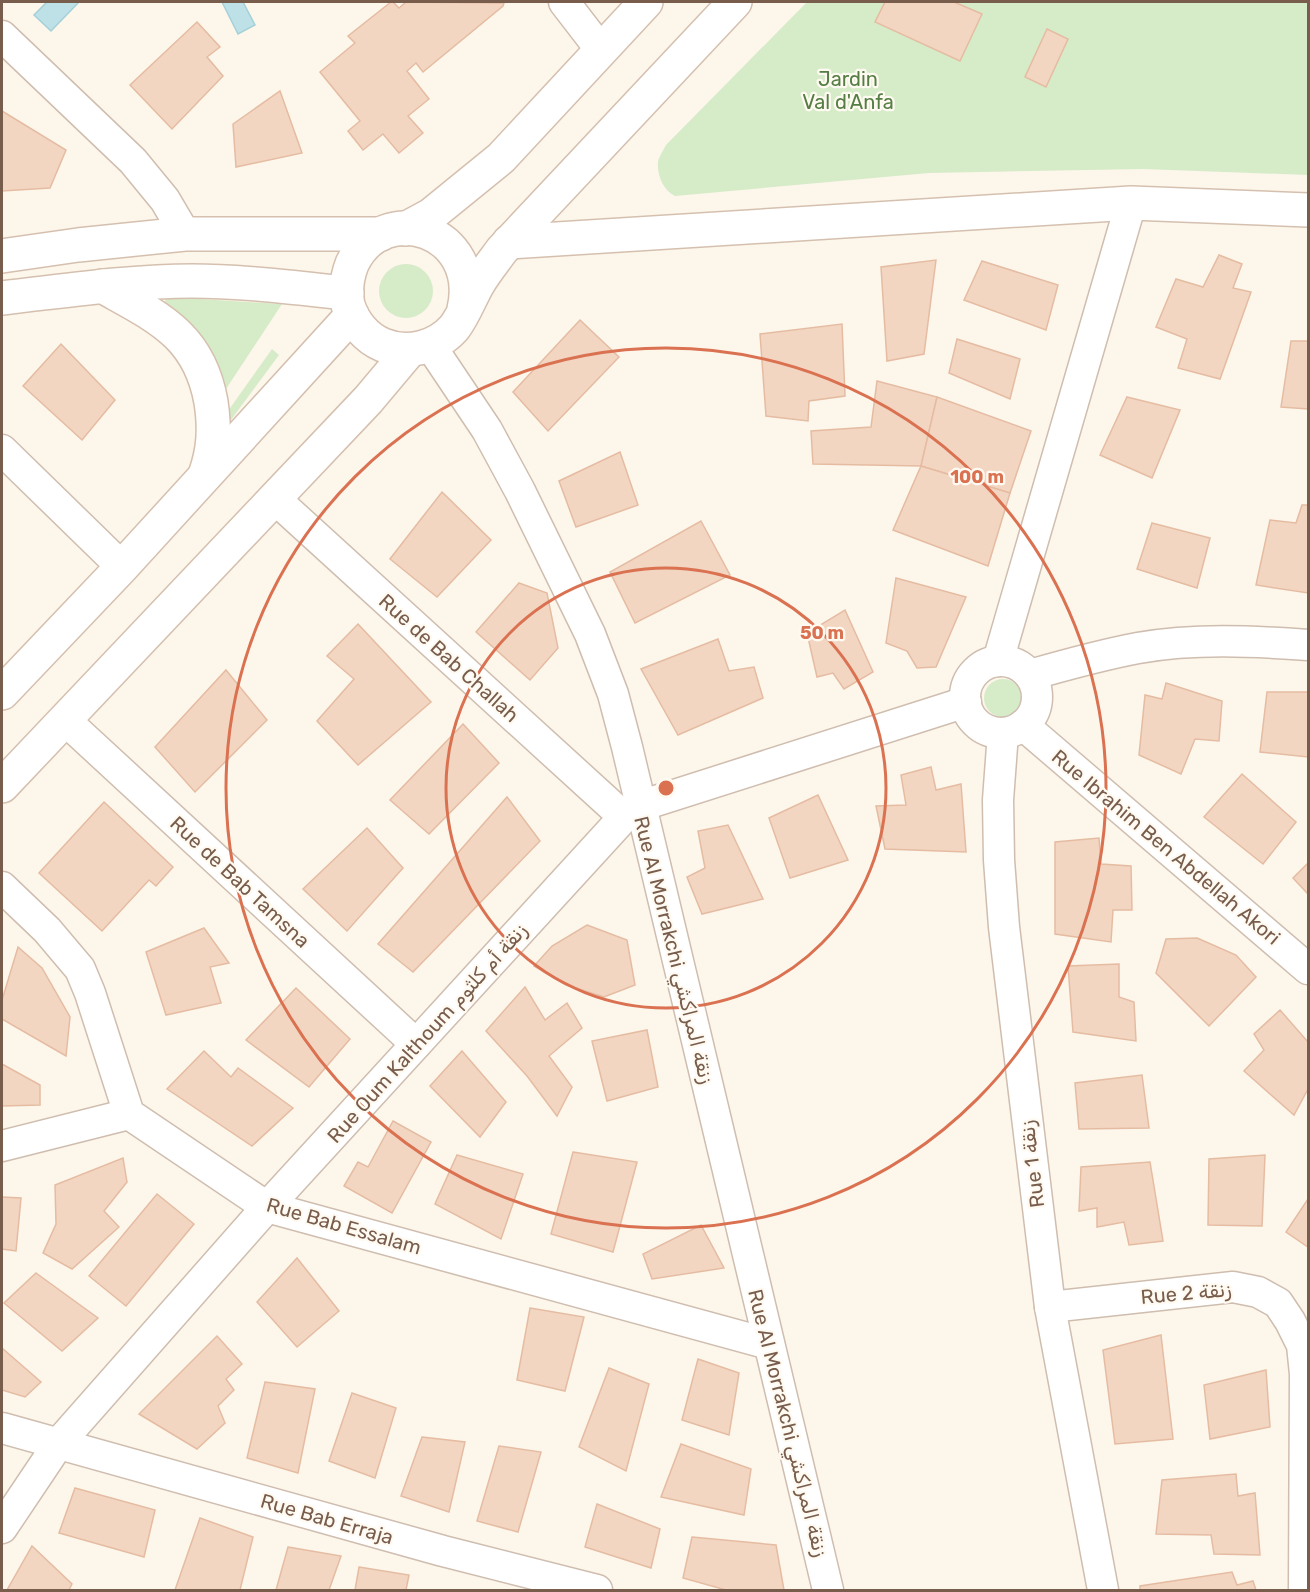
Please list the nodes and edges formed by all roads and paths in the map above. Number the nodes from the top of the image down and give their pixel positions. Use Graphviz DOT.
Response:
graph roads {
  1 [pos="564,2"];
  2 [pos="646,2"];
  3 [pos="735,2"];
  4 [pos="2,36"];
  5 [pos="601,50"];
  6 [pos="1131,203"];
  7 [pos="1308,210"];
  8 [pos="393,232"];
  9 [pos="185,234"];
  10 [pos="509,242"];
  11 [pos="2,256"];
  12 [pos="102,286"];
  13 [pos="2,298"];
  14 [pos="350,304"];
  15 [pos="464,309"];
  16 [pos="420,347"];
  17 [pos="2,450"];
  18 [pos="204,478"];
  19 [pos="274,498"];
  20 [pos="122,567"];
  21 [pos="1308,645"];
  22 [pos="998,661"];
  23 [pos="1030,675"];
  24 [pos="2,693"];
  25 [pos="966,702"];
  26 [pos="65,720"];
  27 [pos="1013,729"];
  28 [pos="2,786"];
  29 [pos="632,811"];
  30 [pos="2,887"];
  31 [pos="1308,969"];
  32 [pos="416,1044"];
  33 [pos="129,1114"];
  34 [pos="2,1146"];
  35 [pos="267,1207"];
  36 [pos="1050,1307"];
  37 [pos="769,1344"];
  38 [pos="2,1428"];
  39 [pos="59,1443"];
  40 [pos="2,1528"];
  41 [pos="597,1590"];
  42 [pos="828,1590"];
  43 [pos="1103,1590"];
  44 [pos="1304,1590"];
  1 -- 5 [label="street"];
  2 -- 5 [label="main road"];
  3 -- 10 [label="main road"];
  4 -- 9 [label="street"];
  5 -- 8 [label="main road"];
  6 -- 7 [label="main road"];
  6 -- 10 [label="main road"];
  6 -- 22 [label="street"];
  8 -- 9 [label="main road"];
  8 -- 14 [label="main road"];
  8 -- 15 [label="main road"];
  9 -- 11 [label="main road"];
  10 -- 15 [label="main road"];
  12 -- 13 [label="main road"];
  12 -- 14 [label="main road"];
  12 -- 18 [label="main road"];
  14 -- 16 [label="main road"];
  14 -- 18 [label="main road"];
  15 -- 16 [label="main road"];
  16 -- 19 [label="main road"];
  16 -- 29 [label="street, Rue Al Morrakchi زنقة المراكشي"];
  17 -- 20 [label="street"];
  18 -- 20 [label="main road"];
  19 -- 26 [label="main road"];
  19 -- 29 [label="street, Rue de Bab Challah"];
  20 -- 24 [label="main road"];
  21 -- 23 [label="street"];
  22 -- 23 [label="street"];
  22 -- 25 [label="street"];
  23 -- 27 [label="street"];
  25 -- 27 [label="street"];
  25 -- 29 [label="street, Rue Oum Kalthoum زنقة أم كلثوم"];
  26 -- 28 [label="main road"];
  26 -- 32 [label="street, Rue de Bab Tamsna"];
  27 -- 31 [label="street, Rue Ibrahim Ben Abdellah Akori"];
  27 -- 36 [label="street, Rue 1 زنقة"];
  29 -- 32 [label="street, Rue Oum Kalthoum زنقة أم كلثوم"];
  29 -- 37 [label="street, Rue Al Morrakchi زنقة المراكشي"];
  30 -- 33 [label="street"];
  32 -- 35 [label="street, Rue Oum Kalthoum زنقة أم كلثوم"];
  33 -- 34 [label="street"];
  33 -- 35 [label="street, Rue Bab Essalam"];
  35 -- 37 [label="street, Rue Bab Essalam"];
  35 -- 39 [label="street, Rue Oum Kalthoum زنقة أم كلثوم"];
  36 -- 43 [label="street, Rue 1 زنقة"];
  36 -- 44 [label="street, Rue 2 زنقة"];
  37 -- 42 [label="street, Rue Al Morrakchi زنقة المراكشي"];
  38 -- 39 [label="street, Rue Bab Erraja"];
  39 -- 40 [label="street, Rue Oum Kalthoum زنقة أم كلثوم"];
  39 -- 41 [label="street, Rue Bab Erraja"];
}
